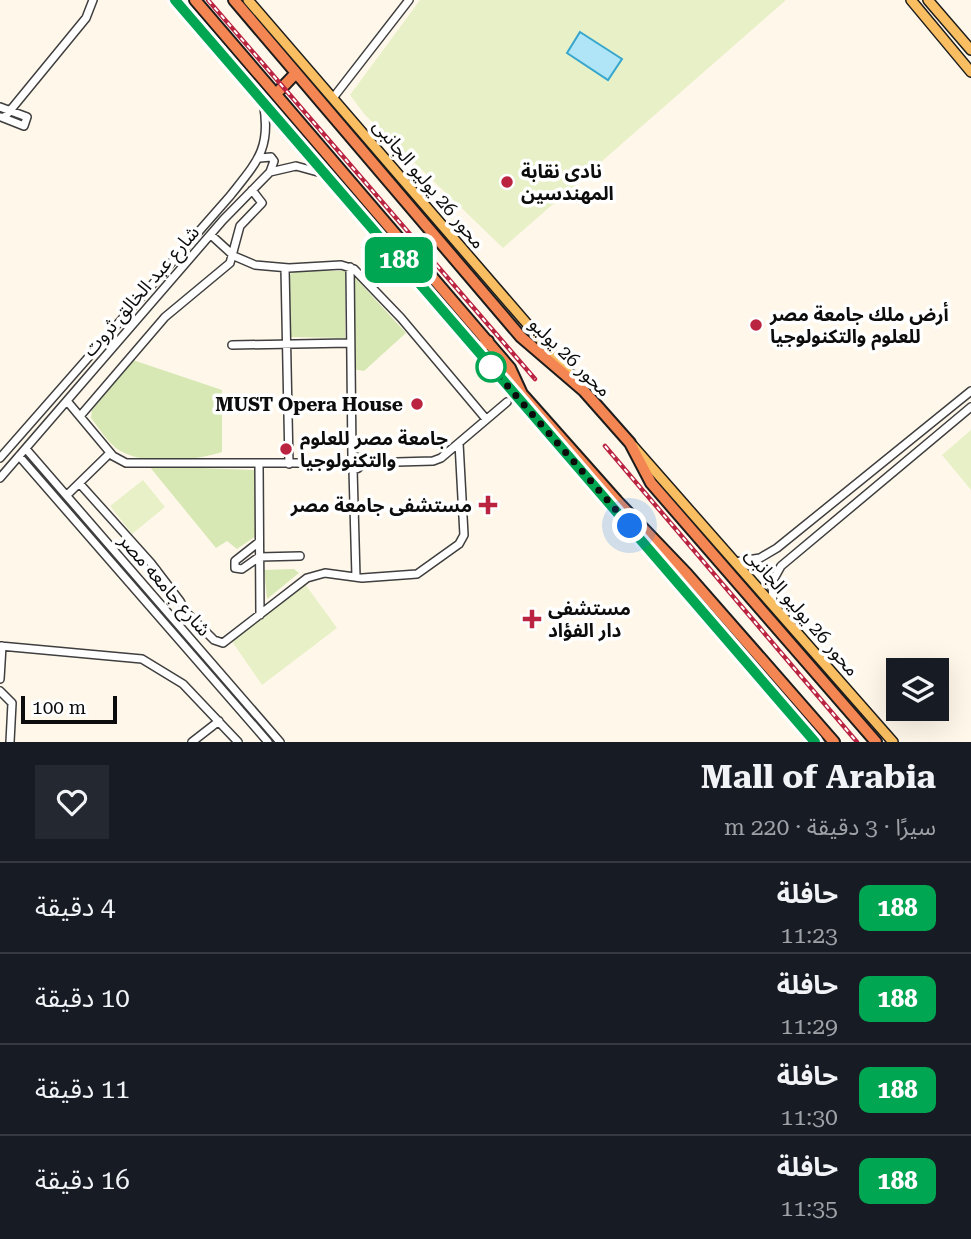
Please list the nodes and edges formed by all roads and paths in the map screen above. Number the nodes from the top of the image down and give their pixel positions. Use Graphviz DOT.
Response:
graph roads {
  1 [pos="93,0"];
  2 [pos="175,0"];
  3 [pos="195,0"];
  4 [pos="409,0"];
  5 [pos="911,0"];
  6 [pos="928,0"];
  7 [pos="241,3"];
  8 [pos="955,31"];
  9 [pos="945,41"];
  10 [pos="971,50"];
  11 [pos="971,57"];
  12 [pos="969,69"];
  13 [pos="296,73"];
  14 [pos="276,94"];
  15 [pos="333,98"];
  16 [pos="262,101"];
  17 [pos="0,107"];
  18 [pos="10,111"];
  19 [pos="2,118"];
  20 [pos="260,158"];
  21 [pos="270,172"];
  22 [pos="326,174"];
  23 [pos="252,190"];
  24 [pos="211,235"];
  25 [pos="234,256"];
  26 [pos="350,267"];
  27 [pos="285,268"];
  28 [pos="493,295"];
  29 [pos="488,341"];
  30 [pos="350,343"];
  31 [pos="287,344"];
  32 [pos="232,345"];
  33 [pos="477,351"];
  34 [pos="971,391"];
  35 [pos="67,401"];
  36 [pos="507,402"];
  37 [pos="971,407"];
  38 [pos="81,415"];
  39 [pos="486,419"];
  40 [pos="459,443"];
  41 [pos="630,443"];
  42 [pos="26,449"];
  43 [pos="110,453"];
  44 [pos="19,456"];
  45 [pos="0,458"];
  46 [pos="351,463"];
  47 [pos="289,464"];
  48 [pos="581,464"];
  49 [pos="259,465"];
  50 [pos="0,478"];
  51 [pos="80,484"];
  52 [pos="67,495"];
  53 [pos="259,542"];
  54 [pos="300,556"];
  55 [pos="259,557"];
  56 [pos="735,562"];
  57 [pos="356,577"];
  58 [pos="773,605"];
  59 [pos="260,615"];
  60 [pos="1,646"];
  61 [pos="0,679"];
  62 [pos="0,691"];
  63 [pos="219,722"];
  64 [pos="10,742"];
  65 [pos="192,742"];
  66 [pos="238,742"];
  67 [pos="268,742"];
  68 [pos="280,742"];
  69 [pos="815,742"];
  70 [pos="834,742"];
  71 [pos="876,742"];
  72 [pos="893,742"];
  1 -- 18 [label="street"];
  2 -- 16 [label="main road"];
  3 -- 14 [label="highway"];
  4 -- 15 [label="street"];
  5 -- 9 [label="main road"];
  6 -- 8 [label="main road"];
  7 -- 13 [label="highway, محور 26 يوليو"];
  7 -- 15 [label="main road, محور 26 يوليو الجانبى"];
  8 -- 9 [label="main road"];
  8 -- 10 [label="main road"];
  9 -- 12 [label="main road"];
  11 -- 12 [label="main road"];
  13 -- 14 [label="highway"];
  13 -- 28 [label="highway, محور 26 يوليو"];
  14 -- 29 [label="highway"];
  15 -- 28 [label="main road, محور 26 يوليو الجانبى"];
  16 -- 20 [label="street"];
  16 -- 22 [label="main road"];
  17 -- 18 [label="street"];
  18 -- 19 [label="street"];
  18 -- 19 [label="street"];
  20 -- 21 [label="street"];
  20 -- 45 [label="street, شارع عبد الخالق ثروت"];
  21 -- 22 [label="street"];
  21 -- 23 [label="street, شارع عبد الخالق ثروت"];
  22 -- 33 [label="main road"];
  23 -- 24 [label="street, شارع عبد الخالق ثروت"];
  23 -- 25 [label="street"];
  24 -- 25 [label="street"];
  24 -- 35 [label="street, شارع عبد الخالق ثروت"];
  25 -- 27 [label="street"];
  25 -- 38 [label="street"];
  26 -- 27 [label="street"];
  26 -- 30 [label="street"];
  26 -- 39 [label="street"];
  27 -- 31 [label="street"];
  28 -- 41 [label="highway, محور 26 يوليو"];
  29 -- 33 [label="highway"];
  29 -- 48 [label="highway"];
  30 -- 31 [label="street"];
  30 -- 46 [label="street"];
  31 -- 32 [label="street"];
  31 -- 47 [label="street"];
  33 -- 48 [label="main road"];
  34 -- 56 [label="street"];
  35 -- 38 [label="street"];
  35 -- 42 [label="street, شارع عبد الخالق ثروت"];
  36 -- 39 [label="street"];
  37 -- 58 [label="street"];
  38 -- 43 [label="street"];
  39 -- 40 [label="street"];
  40 -- 46 [label="street"];
  40 -- 57 [label="street"];
  41 -- 56 [label="main road, محور 26 يوليو الجانبى"];
  41 -- 71 [label="highway, محور 26 يوليو"];
  42 -- 44 [label="street, شارع عبد الخالق ثروت"];
  42 -- 52 [label="street, شارع جامعه مصر"];
  43 -- 49 [label="street"];
  43 -- 51 [label="street"];
  44 -- 50 [label="street, شارع عبد الخالق ثروت"];
  44 -- 67 [label="street, شارع جامعه مصر"];
  46 -- 47 [label="street"];
  46 -- 57 [label="street"];
  47 -- 49 [label="street"];
  48 -- 69 [label="main road"];
  48 -- 70 [label="highway"];
  49 -- 53 [label="street"];
  51 -- 52 [label="street"];
  51 -- 59 [label="street"];
  52 -- 68 [label="street, شارع جامعه مصر"];
  53 -- 55 [label="street"];
  53 -- 55 [label="street"];
  54 -- 55 [label="street"];
  55 -- 59 [label="street"];
  56 -- 58 [label="main road, محور 26 يوليو الجانبى"];
  57 -- 59 [label="street"];
  58 -- 72 [label="main road, محور 26 يوليو الجانبى"];
  60 -- 61 [label="street"];
  60 -- 63 [label="street"];
  62 -- 64 [label="street"];
  63 -- 65 [label="street"];
  63 -- 66 [label="street"];
}
